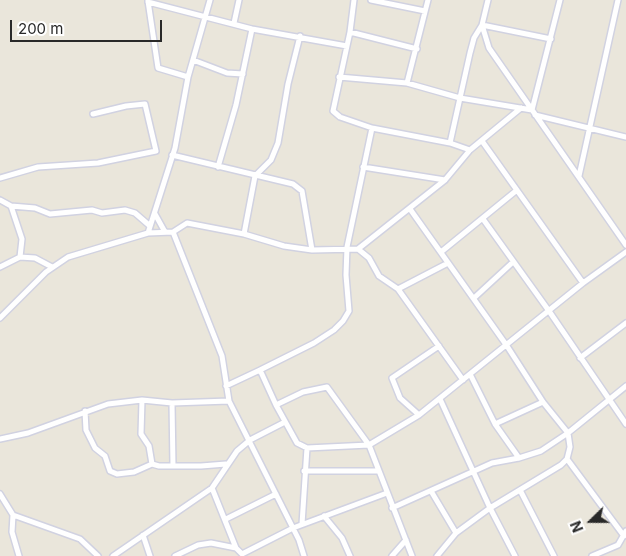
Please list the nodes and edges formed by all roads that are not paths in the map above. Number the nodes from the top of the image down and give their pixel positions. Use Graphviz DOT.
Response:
graph roads {
  1 [pos="210,0"];
  2 [pos="239,0"];
  3 [pos="354,0"];
  4 [pos="371,0"];
  5 [pos="428,0"];
  6 [pos="488,0"];
  7 [pos="560,0"];
  8 [pos="618,0"];
  9 [pos="148,1"];
  10 [pos="425,12"];
  11 [pos="206,18"];
  12 [pos="234,23"];
  13 [pos="482,25"];
  14 [pos="252,29"];
  15 [pos="350,32"];
  16 [pos="300,36"];
  17 [pos="551,39"];
  18 [pos="347,46"];
  19 [pos="417,49"];
  20 [pos="193,60"];
  21 [pos="243,74"];
  22 [pos="188,77"];
  23 [pos="339,77"];
  24 [pos="406,83"];
  25 [pos="460,98"];
  26 [pos="521,108"];
  27 [pos="534,113"];
  28 [pos="93,114"];
  29 [pos="372,128"];
  30 [pos="590,130"];
  31 [pos="626,137"];
  32 [pos="482,142"];
  33 [pos="450,143"];
  34 [pos="470,150"];
  35 [pos="172,155"];
  36 [pos="218,167"];
  37 [pos="363,168"];
  38 [pos="254,176"];
  39 [pos="579,176"];
  40 [pos="0,178"];
  41 [pos="445,180"];
  42 [pos="517,190"];
  43 [pos="0,200"];
  44 [pos="11,206"];
  45 [pos="410,209"];
  46 [pos="155,214"];
  47 [pos="483,219"];
  48 [pos="150,226"];
  49 [pos="165,232"];
  50 [pos="173,232"];
  51 [pos="148,233"];
  52 [pos="244,234"];
  53 [pos="626,245"];
  54 [pos="347,248"];
  55 [pos="358,249"];
  56 [pos="312,250"];
  57 [pos="441,252"];
  58 [pos="626,252"];
  59 [pos="20,257"];
  60 [pos="513,262"];
  61 [pos="448,263"];
  62 [pos="0,267"];
  63 [pos="52,267"];
  64 [pos="583,283"];
  65 [pos="398,289"];
  66 [pos="474,298"];
  67 [pos="549,310"];
  68 [pos="0,318"];
  69 [pos="626,323"];
  70 [pos="439,346"];
  71 [pos="507,346"];
  72 [pos="580,358"];
  73 [pos="260,370"];
  74 [pos="470,374"];
  75 [pos="463,380"];
  76 [pos="226,386"];
  77 [pos="626,386"];
  78 [pos="440,399"];
  79 [pos="142,400"];
  80 [pos="608,400"];
  81 [pos="229,401"];
  82 [pos="543,402"];
  83 [pos="172,403"];
  84 [pos="276,405"];
  85 [pos="85,411"];
  86 [pos="419,415"];
  87 [pos="285,422"];
  88 [pos="495,424"];
  89 [pos="626,424"];
  90 [pos="568,433"];
  91 [pos="0,439"];
  92 [pos="250,440"];
  93 [pos="369,445"];
  94 [pos="307,448"];
  95 [pos="519,458"];
  96 [pos="567,459"];
  97 [pos="152,464"];
  98 [pos="226,464"];
  99 [pos="173,466"];
  100 [pos="304,471"];
  101 [pos="378,471"];
  102 [pos="474,472"];
  103 [pos="212,488"];
  104 [pos="520,490"];
  105 [pos="431,491"];
  106 [pos="0,494"];
  107 [pos="276,494"];
  108 [pos="387,494"];
  109 [pos="392,508"];
  110 [pos="490,508"];
  111 [pos="13,515"];
  112 [pos="324,516"];
  113 [pos="226,519"];
  114 [pos="302,524"];
  115 [pos="293,528"];
  116 [pos="456,533"];
  117 [pos="625,533"];
  118 [pos="143,535"];
  119 [pos="406,540"];
  120 [pos="236,548"];
  121 [pos="243,555"];
  122 [pos="19,556"];
  123 [pos="98,556"];
  124 [pos="113,556"];
  125 [pos="150,556"];
  126 [pos="175,556"];
  127 [pos="304,556"];
  128 [pos="350,556"];
  129 [pos="392,556"];
  130 [pos="412,556"];
  131 [pos="437,556"];
  132 [pos="515,556"];
  133 [pos="554,556"];
  134 [pos="592,556"];
  1 -- 11 [label="street"];
  2 -- 12 [label="street"];
  3 -- 15 [label="street"];
  4 -- 10 [label="street"];
  5 -- 10 [label="street"];
  6 -- 13 [label="street"];
  7 -- 17 [label="street"];
  8 -- 30 [label="street"];
  9 -- 11 [label="street"];
  9 -- 22 [label="street"];
  10 -- 19 [label="street"];
  11 -- 12 [label="street"];
  11 -- 20 [label="street"];
  12 -- 14 [label="street"];
  13 -- 17 [label="street"];
  13 -- 25 [label="street"];
  13 -- 27 [label="street"];
  14 -- 16 [label="street"];
  14 -- 21 [label="street"];
  15 -- 18 [label="street"];
  15 -- 19 [label="street"];
  16 -- 18 [label="street"];
  16 -- 38 [label="street"];
  17 -- 27 [label="street"];
  18 -- 23 [label="street"];
  19 -- 24 [label="street"];
  20 -- 21 [label="street"];
  20 -- 22 [label="street"];
  21 -- 36 [label="street"];
  22 -- 35 [label="street"];
  23 -- 24 [label="street"];
  23 -- 29 [label="street"];
  24 -- 25 [label="street"];
  25 -- 26 [label="street"];
  25 -- 33 [label="street"];
  26 -- 27 [label="street"];
  26 -- 32 [label="street"];
  27 -- 30 [label="street"];
  27 -- 39 [label="street"];
  28 -- 40 [label="street"];
  29 -- 33 [label="street"];
  29 -- 37 [label="street"];
  30 -- 31 [label="street"];
  30 -- 39 [label="street"];
  32 -- 34 [label="street"];
  32 -- 42 [label="street"];
  33 -- 34 [label="street"];
  34 -- 41 [label="street"];
  35 -- 36 [label="street"];
  35 -- 46 [label="street"];
  36 -- 38 [label="street"];
  37 -- 41 [label="street"];
  37 -- 54 [label="street"];
  38 -- 52 [label="street"];
  38 -- 56 [label="street"];
  39 -- 53 [label="street"];
  41 -- 45 [label="street"];
  42 -- 47 [label="street"];
  42 -- 64 [label="street"];
  43 -- 44 [label="street"];
  44 -- 48 [label="street"];
  44 -- 59 [label="street"];
  45 -- 55 [label="street"];
  45 -- 57 [label="street"];
  46 -- 48 [label="street"];
  46 -- 49 [label="street"];
  47 -- 57 [label="street"];
  47 -- 60 [label="street"];
  48 -- 51 [label="street"];
  49 -- 50 [label="street"];
  49 -- 51 [label="street"];
  50 -- 52 [label="street"];
  50 -- 76 [label="street"];
  51 -- 63 [label="street"];
  52 -- 56 [label="street"];
  54 -- 55 [label="street"];
  54 -- 56 [label="street"];
  54 -- 73 [label="street"];
  55 -- 65 [label="street"];
  57 -- 61 [label="street"];
  58 -- 64 [label="street"];
  59 -- 62 [label="street"];
  59 -- 63 [label="street"];
  60 -- 66 [label="street"];
  60 -- 67 [label="street"];
  61 -- 65 [label="street"];
  61 -- 66 [label="street"];
  63 -- 68 [label="street"];
  64 -- 67 [label="street"];
  65 -- 70 [label="street"];
  66 -- 71 [label="street"];
  67 -- 71 [label="street"];
  67 -- 72 [label="street"];
  69 -- 72 [label="street"];
  70 -- 75 [label="street"];
  70 -- 86 [label="street"];
  71 -- 74 [label="street"];
  71 -- 82 [label="street"];
  72 -- 80 [label="street"];
  73 -- 76 [label="street"];
  73 -- 84 [label="street"];
  74 -- 75 [label="street"];
  74 -- 88 [label="street"];
  75 -- 78 [label="street"];
  76 -- 81 [label="street"];
  77 -- 80 [label="street"];
  78 -- 86 [label="street"];
  78 -- 102 [label="street"];
  79 -- 83 [label="street"];
  79 -- 85 [label="street"];
  79 -- 97 [label="street"];
  80 -- 89 [label="street"];
  80 -- 90 [label="street"];
  81 -- 83 [label="street"];
  81 -- 92 [label="street"];
  82 -- 88 [label="street"];
  82 -- 90 [label="street"];
  83 -- 99 [label="street"];
  84 -- 87 [label="street"];
  84 -- 93 [label="street"];
  85 -- 91 [label="street"];
  85 -- 97 [label="street"];
  86 -- 93 [label="street"];
  87 -- 92 [label="street"];
  87 -- 94 [label="street"];
  88 -- 95 [label="street"];
  90 -- 95 [label="street"];
  90 -- 96 [label="street"];
  92 -- 98 [label="street"];
  92 -- 107 [label="street"];
  93 -- 94 [label="street"];
  93 -- 101 [label="street"];
  94 -- 100 [label="street"];
  95 -- 102 [label="street"];
  96 -- 104 [label="street"];
  96 -- 117 [label="street"];
  97 -- 99 [label="street"];
  98 -- 99 [label="street"];
  98 -- 103 [label="street"];
  100 -- 101 [label="street"];
  100 -- 114 [label="street"];
  101 -- 108 [label="street"];
  102 -- 105 [label="street"];
  102 -- 110 [label="street"];
  103 -- 113 [label="street"];
  103 -- 118 [label="street"];
  104 -- 110 [label="street"];
  104 -- 133 [label="street"];
  105 -- 109 [label="street"];
  105 -- 116 [label="street"];
  106 -- 111 [label="street"];
  107 -- 113 [label="street"];
  107 -- 115 [label="street"];
  108 -- 109 [label="street"];
  108 -- 112 [label="street"];
  109 -- 119 [label="street"];
  110 -- 116 [label="street"];
  110 -- 132 [label="street"];
  111 -- 122 [label="street"];
  111 -- 123 [label="street"];
  112 -- 114 [label="street"];
  112 -- 128 [label="street"];
  113 -- 120 [label="street"];
  114 -- 115 [label="street"];
  115 -- 121 [label="street"];
  115 -- 127 [label="street"];
  116 -- 131 [label="street"];
  117 -- 134 [label="street"];
  118 -- 124 [label="street"];
  118 -- 125 [label="street"];
  119 -- 129 [label="street"];
  119 -- 130 [label="street"];
  120 -- 121 [label="street"];
  120 -- 126 [label="street"];
}
